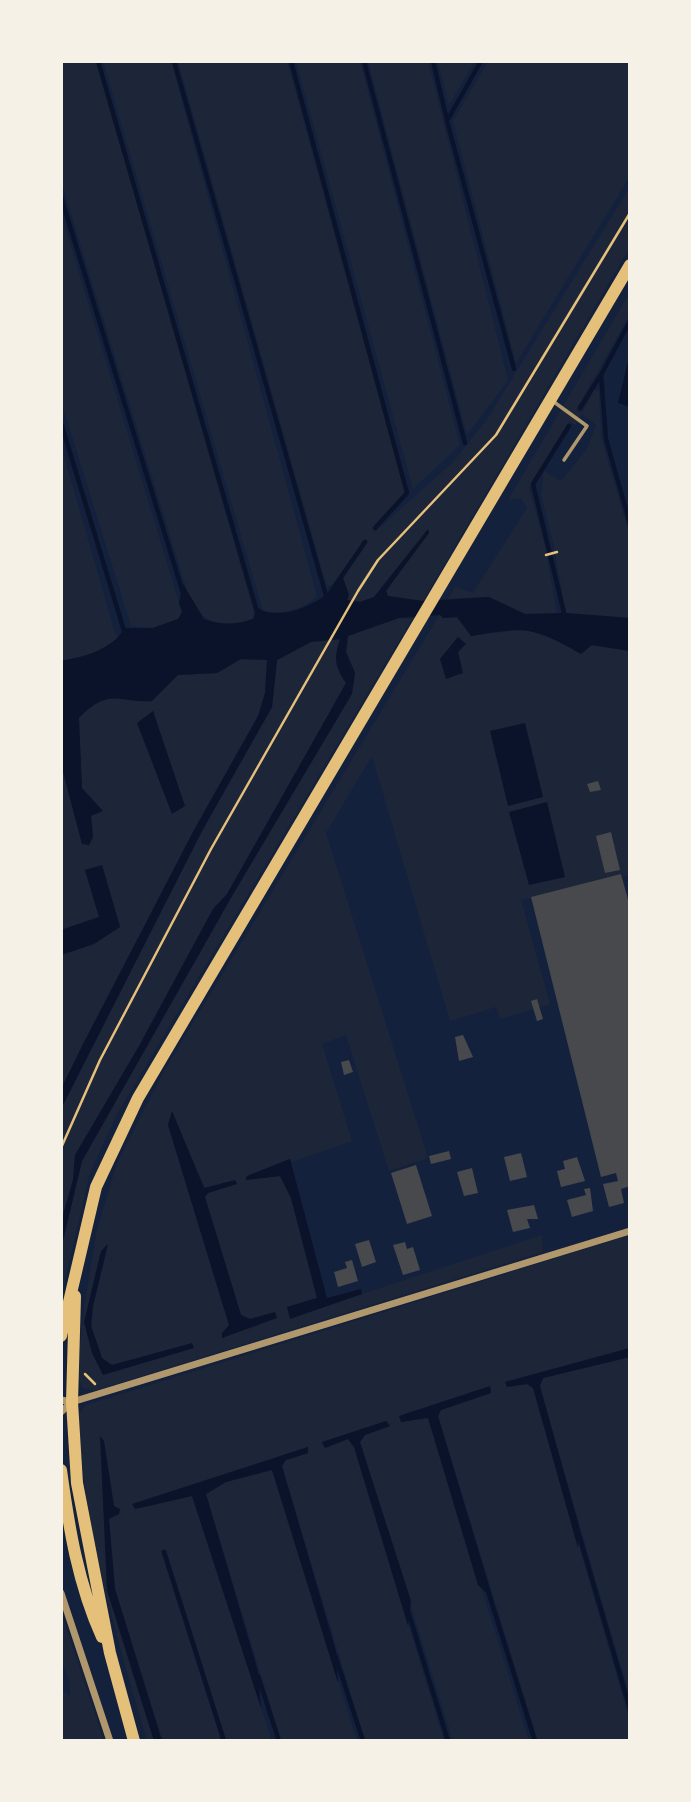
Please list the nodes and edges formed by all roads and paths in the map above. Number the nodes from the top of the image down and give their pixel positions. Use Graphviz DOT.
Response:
graph roads {
  1 [pos="630,213"];
  2 [pos="630,265"];
  3 [pos="550,399"];
  4 [pos="564,460"];
  5 [pos="557,552"];
  6 [pos="546,555"];
  7 [pos="61,821"];
  8 [pos="61,833"];
  9 [pos="61,1148"];
  10 [pos="630,1231"];
  11 [pos="75,1267"];
  12 [pos="61,1336"];
  13 [pos="67,1401"];
  14 [pos="61,1412"];
  15 [pos="61,1470"];
  16 [pos="61,1593"];
  17 [pos="110,1653"];
  18 [pos="110,1741"];
  19 [pos="134,1741"];
  1 -- 9 [label="path"];
  2 -- 3 [label="main road"];
  3 -- 4 [label="lane"];
  3 -- 11 [label="main road"];
  5 -- 6 [label="path"];
  7 -- 8 [label="path"];
  10 -- 13 [label="street"];
  11 -- 12 [label="main road"];
  11 -- 13 [label="main road"];
  13 -- 14 [label="street"];
  13 -- 17 [label="main road"];
  15 -- 17 [label="main road"];
  16 -- 18 [label="street"];
  17 -- 19 [label="main road"];
}
